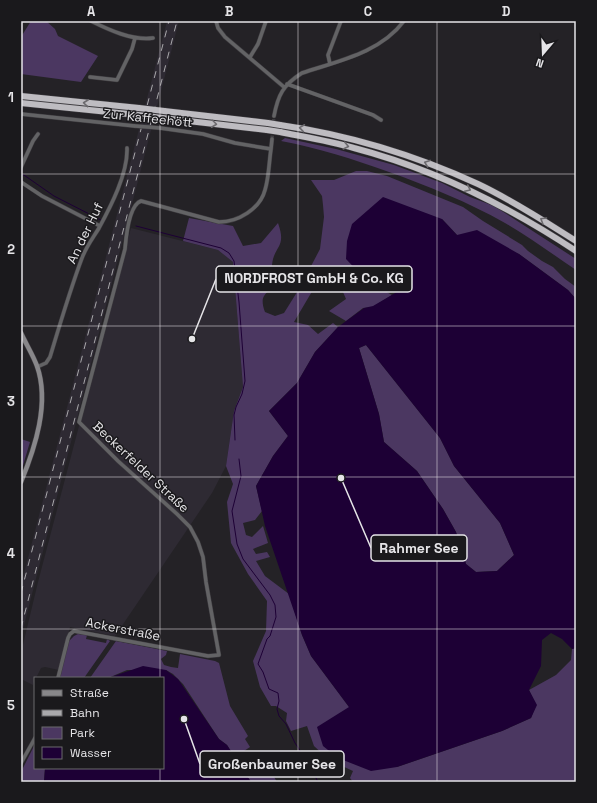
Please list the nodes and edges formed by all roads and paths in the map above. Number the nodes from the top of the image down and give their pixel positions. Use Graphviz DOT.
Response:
graph roads {
  1 [pos="91,21"];
  2 [pos="216,21"];
  3 [pos="266,21"];
  4 [pos="340,21"];
  5 [pos="404,21"];
  6 [pos="135,38"];
  7 [pos="153,38"];
  8 [pos="250,57"];
  9 [pos="330,64"];
  10 [pos="90,77"];
  11 [pos="285,86"];
  12 [pos="21,92"];
  13 [pos="21,96"];
  14 [pos="44,98"];
  15 [pos="21,103"];
  16 [pos="21,114"];
  17 [pos="274,116"];
  18 [pos="381,120"];
  19 [pos="38,134"];
  20 [pos="272,139"];
  21 [pos="127,148"];
  22 [pos="271,149"];
  23 [pos="21,168"];
  24 [pos="21,182"];
  25 [pos="101,224"];
  26 [pos="576,241"];
  27 [pos="576,251"];
  28 [pos="21,333"];
  29 [pos="37,367"];
  30 [pos="21,482"];
  31 [pos="219,655"];
  32 [pos="58,677"];
  33 [pos="34,740"];
  34 [pos="21,763"];
  1 -- 6 [label="street"];
  2 -- 8 [label="street"];
  3 -- 8 [label="street"];
  4 -- 9 [label="street"];
  5 -- 9 [label="street"];
  6 -- 7 [label="street"];
  6 -- 10 [label="street"];
  8 -- 11 [label="street"];
  9 -- 11 [label="street"];
  11 -- 17 [label="street"];
  11 -- 18 [label="street"];
  12 -- 14 [label="highway"];
  13 -- 14 [label="highway"];
  26 -- 14 [label="highway, one-way, bridge"];
  15 -- 27 [label="highway, one-way, bridge"];
  16 -- 22 [label="street, Zur Kaffeehött, bridge"];
  19 -- 23 [label="street"];
  20 -- 22 [label="street"];
  21 -- 25 [label="street, An der Huf"];
  22 -- 31 [label="street, Beckerfelder Straße"];
  24 -- 25 [label="street"];
  25 -- 29 [label="street, An der Huf"];
  28 -- 29 [label="main road"];
  29 -- 30 [label="main road"];
  31 -- 32 [label="street, Ackerstraße"];
  33 -- 34 [label="street"];
}
